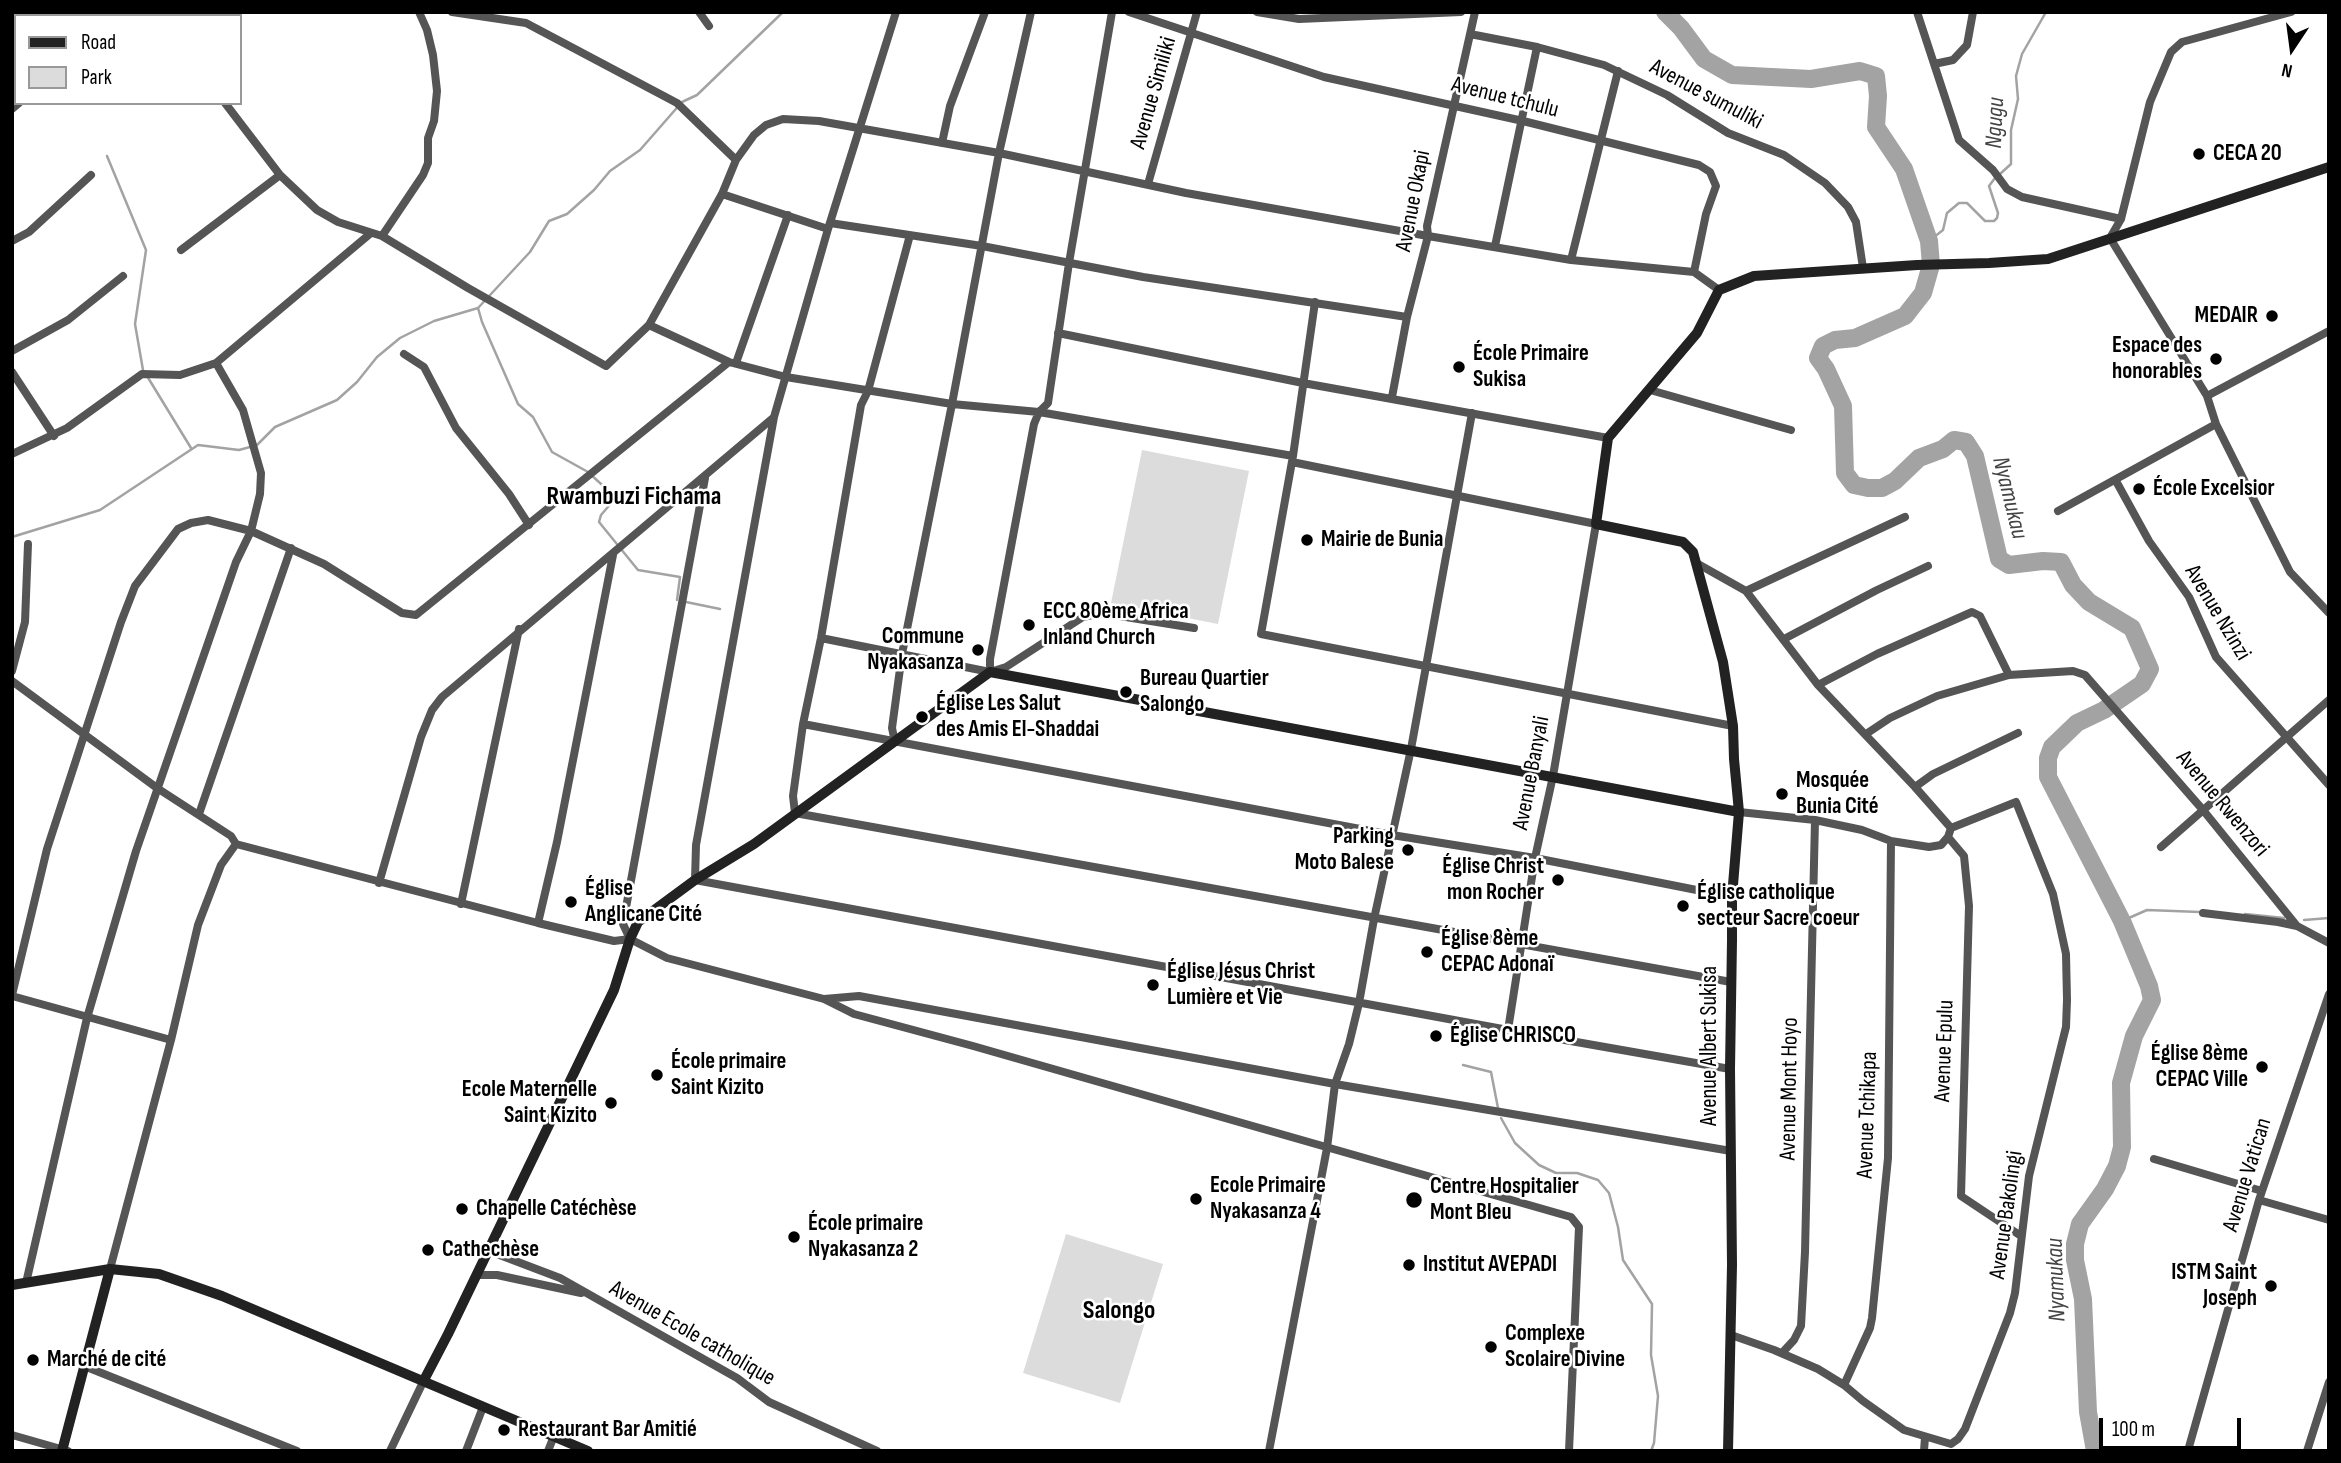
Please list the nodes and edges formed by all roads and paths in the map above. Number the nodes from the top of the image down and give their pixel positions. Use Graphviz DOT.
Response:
graph roads {
  1 [pos="419,12"];
  2 [pos="452,12"];
  3 [pos="699,12"];
  4 [pos="896,12"];
  5 [pos="985,12"];
  6 [pos="1031,12"];
  7 [pos="1112,12"];
  8 [pos="1129,12"];
  9 [pos="1197,12"];
  10 [pos="1257,12"];
  11 [pos="1461,12"];
  12 [pos="1475,12"];
  13 [pos="1917,12"];
  14 [pos="1973,12"];
  15 [pos="2291,12"];
  16 [pos="709,26"];
  17 [pos="1190,33"];
  18 [pos="1470,33"];
  19 [pos="1537,47"];
  20 [pos="1934,64"];
  21 [pos="1618,71"];
  22 [pos="227,105"];
  23 [pos="1453,105"];
  24 [pos="1522,121"];
  25 [pos="860,128"];
  26 [pos="1601,142"];
  27 [pos="943,143"];
  28 [pos="999,153"];
  29 [pos="736,160"];
  30 [pos="2329,167"];
  31 [pos="1085,171"];
  32 [pos="91,175"];
  33 [pos="280,175"];
  34 [pos="1148,184"];
  35 [pos="722,194"];
  36 [pos="789,215"];
  37 [pos="2121,219"];
  38 [pos="829,226"];
  39 [pos="371,233"];
  40 [pos="910,235"];
  41 [pos="382,236"];
  42 [pos="1428,236"];
  43 [pos="2110,239"];
  44 [pos="12,241"];
  45 [pos="982,246"];
  46 [pos="1494,246"];
  47 [pos="181,250"];
  48 [pos="1572,260"];
  49 [pos="1069,263"];
  50 [pos="1863,268"];
  51 [pos="1694,272"];
  52 [pos="122,276"];
  53 [pos="1719,289"];
  54 [pos="1315,302"];
  55 [pos="1407,317"];
  56 [pos="649,324"];
  57 [pos="2329,331"];
  58 [pos="1058,333"];
  59 [pos="12,351"];
  60 [pos="404,354"];
  61 [pos="216,363"];
  62 [pos="732,363"];
  63 [pos="12,372"];
  64 [pos="786,377"];
  65 [pos="1303,383"];
  66 [pos="1650,390"];
  67 [pos="868,391"];
  68 [pos="2207,396"];
  69 [pos="1392,397"];
  70 [pos="952,404"];
  71 [pos="1039,412"];
  72 [pos="1472,413"];
  73 [pos="774,417"];
  74 [pos="2216,424"];
  75 [pos="1791,430"];
  76 [pos="54,436"];
  77 [pos="1608,438"];
  78 [pos="12,454"];
  79 [pos="1293,459"];
  80 [pos="705,477"];
  81 [pos="2116,481"];
  82 [pos="1456,496"];
  83 [pos="2058,512"];
  84 [pos="1905,517"];
  85 [pos="1596,524"];
  86 [pos="529,525"];
  87 [pos="251,531"];
  88 [pos="28,544"];
  89 [pos="291,548"];
  90 [pos="617,551"];
  91 [pos="1698,564"];
  92 [pos="1928,566"];
  93 [pos="1746,591"];
  94 [pos="2329,612"];
  95 [pos="1194,628"];
  96 [pos="519,629"];
  97 [pos="821,638"];
  98 [pos="1784,639"];
  99 [pos="902,654"];
  100 [pos="1427,665"];
  101 [pos="12,671"];
  102 [pos="990,672"];
  103 [pos="2009,675"];
  104 [pos="12,681"];
  105 [pos="1818,685"];
  106 [pos="1566,692"];
  107 [pos="2329,700"];
  108 [pos="803,724"];
  109 [pos="1733,726"];
  110 [pos="84,733"];
  111 [pos="2018,733"];
  112 [pos="1866,734"];
  113 [pos="2287,736"];
  114 [pos="895,742"];
  115 [pos="1411,749"];
  116 [pos="1553,775"];
  117 [pos="2329,785"];
  118 [pos="1915,787"];
  119 [pos="157,788"];
  120 [pos="2203,810"];
  121 [pos="1740,812"];
  122 [pos="794,813"];
  123 [pos="199,814"];
  124 [pos="1815,820"];
  125 [pos="1950,833"];
  126 [pos="1392,835"];
  127 [pos="1891,841"];
  128 [pos="236,844"];
  129 [pos="2161,847"];
  130 [pos="1535,858"];
  131 [pos="695,880"];
  132 [pos="379,883"];
  133 [pos="1732,897"];
  134 [pos="461,904"];
  135 [pos="2203,913"];
  136 [pos="1374,919"];
  137 [pos="538,923"];
  138 [pos="2297,926"];
  139 [pos="630,939"];
  140 [pos="1522,943"];
  141 [pos="2329,943"];
  142 [pos="1731,982"];
  143 [pos="2329,994"];
  144 [pos="12,995"];
  145 [pos="824,999"];
  146 [pos="1359,1003"];
  147 [pos="87,1018"];
  148 [pos="1508,1030"];
  149 [pos="171,1040"];
  150 [pos="1730,1069"];
  151 [pos="1335,1084"];
  152 [pos="1327,1148"];
  153 [pos="1731,1151"];
  154 [pos="2154,1159"];
  155 [pos="2260,1196"];
  156 [pos="2329,1220"];
  157 [pos="2021,1236"];
  158 [pos="489,1251"];
  159 [pos="110,1269"];
  160 [pos="477,1275"];
  161 [pos="26,1283"];
  162 [pos="12,1285"];
  163 [pos="586,1294"];
  164 [pos="1731,1335"];
  165 [pos="1782,1353"];
  166 [pos="83,1366"];
  167 [pos="424,1380"];
  168 [pos="2329,1382"];
  169 [pos="1844,1385"];
  170 [pos="483,1408"];
  171 [pos="12,1435"];
  172 [pos="554,1436"];
  173 [pos="1925,1437"];
  174 [pos="64,1450"];
  175 [pos="297,1451"];
  176 [pos="390,1451"];
  177 [pos="466,1451"];
  178 [pos="548,1451"];
  179 [pos="589,1451"];
  180 [pos="877,1451"];
  181 [pos="1269,1451"];
  182 [pos="1569,1451"];
  183 [pos="1728,1451"];
  184 [pos="1924,1451"];
  185 [pos="2190,1451"];
  186 [pos="2307,1451"];
  1 -- 41 [label="street"];
  2 -- 29 [label="street"];
  3 -- 16 [label="street"];
  4 -- 25 [label="street"];
  5 -- 27 [label="street"];
  6 -- 28 [label="street"];
  7 -- 31 [label="street"];
  8 -- 17 [label="street, Avenue tchulu"];
  9 -- 17 [label="street, Avenue Similiki"];
  10 -- 11 [label="street"];
  12 -- 18 [label="street, Avenue Okapi"];
  13 -- 20 [label="street"];
  14 -- 20 [label="street"];
  15 -- 37 [label="street"];
  17 -- 23 [label="street, Avenue tchulu"];
  17 -- 34 [label="street, Avenue Similiki"];
  18 -- 19 [label="street, Avenue sumuliki"];
  18 -- 23 [label="street, Avenue Okapi"];
  19 -- 21 [label="street, Avenue sumuliki"];
  19 -- 24 [label="street"];
  20 -- 37 [label="street"];
  21 -- 26 [label="street"];
  21 -- 50 [label="street, Avenue sumuliki"];
  22 -- 33 [label="street"];
  23 -- 24 [label="street, Avenue tchulu"];
  23 -- 42 [label="street, Avenue Okapi"];
  24 -- 26 [label="street, Avenue tchulu"];
  24 -- 46 [label="street"];
  25 -- 27 [label="street"];
  25 -- 29 [label="street"];
  25 -- 38 [label="street"];
  26 -- 48 [label="street"];
  26 -- 51 [label="street, Avenue tchulu"];
  27 -- 28 [label="street"];
  28 -- 31 [label="street"];
  28 -- 45 [label="street"];
  29 -- 35 [label="street"];
  30 -- 43 [label="street"];
  31 -- 34 [label="street"];
  31 -- 49 [label="street"];
  32 -- 44 [label="street"];
  33 -- 39 [label="street"];
  33 -- 47 [label="street"];
  34 -- 42 [label="street"];
  35 -- 36 [label="street"];
  35 -- 56 [label="street"];
  36 -- 38 [label="street"];
  36 -- 62 [label="street"];
  37 -- 43 [label="street"];
  38 -- 40 [label="street"];
  38 -- 64 [label="street"];
  39 -- 41 [label="street"];
  39 -- 61 [label="street"];
  40 -- 45 [label="street"];
  40 -- 67 [label="street"];
  41 -- 56 [label="street"];
  42 -- 46 [label="street"];
  42 -- 55 [label="street, Avenue Okapi"];
  43 -- 50 [label="street"];
  43 -- 68 [label="street"];
  45 -- 49 [label="street"];
  45 -- 70 [label="street"];
  46 -- 48 [label="street"];
  48 -- 51 [label="street"];
  49 -- 54 [label="street"];
  49 -- 58 [label="street"];
  50 -- 53 [label="street"];
  51 -- 53 [label="street"];
  52 -- 59 [label="street"];
  53 -- 66 [label="street"];
  54 -- 55 [label="street"];
  54 -- 65 [label="street"];
  55 -- 69 [label="street, Avenue Okapi"];
  56 -- 62 [label="street"];
  57 -- 68 [label="street"];
  58 -- 65 [label="street"];
  58 -- 71 [label="street"];
  60 -- 86 [label="street"];
  61 -- 76 [label="street"];
  61 -- 87 [label="street"];
  62 -- 64 [label="street"];
  62 -- 86 [label="street"];
  63 -- 76 [label="street"];
  64 -- 67 [label="street"];
  64 -- 73 [label="street"];
  65 -- 69 [label="street"];
  65 -- 79 [label="street"];
  66 -- 75 [label="street"];
  66 -- 77 [label="street"];
  67 -- 70 [label="street"];
  67 -- 97 [label="street"];
  68 -- 74 [label="street"];
  69 -- 72 [label="street"];
  70 -- 71 [label="street"];
  70 -- 99 [label="street"];
  71 -- 79 [label="street"];
  71 -- 102 [label="street"];
  72 -- 77 [label="street"];
  72 -- 82 [label="street"];
  73 -- 80 [label="street"];
  73 -- 131 [label="street"];
  74 -- 81 [label="street"];
  74 -- 94 [label="street"];
  76 -- 78 [label="street"];
  77 -- 85 [label="street"];
  79 -- 82 [label="street"];
  79 -- 100 [label="street"];
  80 -- 90 [label="street"];
  80 -- 139 [label="street"];
  81 -- 83 [label="street"];
  81 -- 113 [label="street, Avenue Nzinzi"];
  82 -- 85 [label="street"];
  82 -- 100 [label="street"];
  84 -- 93 [label="street"];
  85 -- 91 [label="street, Avenue Albert Sukisa"];
  85 -- 106 [label="street, Avenue Banyali"];
  86 -- 89 [label="street"];
  87 -- 89 [label="street"];
  87 -- 110 [label="street"];
  87 -- 119 [label="street"];
  88 -- 101 [label="street"];
  89 -- 123 [label="street"];
  90 -- 96 [label="street"];
  90 -- 137 [label="street"];
  91 -- 93 [label="street"];
  91 -- 109 [label="street, Avenue Albert Sukisa"];
  92 -- 98 [label="street"];
  93 -- 98 [label="street, Avenue Epulu"];
  95 -- 102 [label="street"];
  96 -- 132 [label="street"];
  96 -- 134 [label="street"];
  97 -- 99 [label="street"];
  97 -- 108 [label="street"];
  98 -- 105 [label="street, Avenue Epulu"];
  99 -- 102 [label="street"];
  99 -- 114 [label="street"];
  100 -- 106 [label="street"];
  100 -- 115 [label="street"];
  102 -- 114 [label="street"];
  102 -- 115 [label="street"];
  103 -- 105 [label="street"];
  103 -- 112 [label="street, Avenue Rwenzori"];
  103 -- 120 [label="street, Avenue Rwenzori"];
  104 -- 110 [label="street"];
  105 -- 112 [label="street, Avenue Epulu"];
  106 -- 109 [label="street"];
  106 -- 116 [label="street, Avenue Banyali"];
  107 -- 113 [label="street"];
  108 -- 114 [label="street"];
  108 -- 122 [label="street"];
  109 -- 121 [label="street, Avenue Albert Sukisa"];
  110 -- 119 [label="street"];
  110 -- 144 [label="street"];
  111 -- 118 [label="street"];
  112 -- 118 [label="street, Avenue Epulu"];
  113 -- 117 [label="street, Avenue Nzinzi"];
  113 -- 120 [label="street"];
  114 -- 122 [label="street"];
  114 -- 126 [label="street"];
  115 -- 116 [label="street"];
  115 -- 126 [label="street"];
  116 -- 121 [label="street"];
  116 -- 130 [label="street, Avenue Banyali"];
  118 -- 125 [label="street, Avenue Epulu"];
  119 -- 123 [label="street"];
  119 -- 147 [label="street"];
  120 -- 129 [label="street"];
  120 -- 138 [label="street, Avenue Rwenzori"];
  121 -- 124 [label="street"];
  121 -- 133 [label="street, Avenue Albert Sukisa"];
  122 -- 131 [label="street"];
  122 -- 136 [label="street"];
  123 -- 128 [label="street"];
  124 -- 127 [label="street"];
  124 -- 165 [label="street, Avenue Mont Hoyo"];
  125 -- 127 [label="street"];
  125 -- 157 [label="street, Avenue Epulu"];
  125 -- 157 [label="street, Avenue Bakolingi"];
  126 -- 130 [label="street"];
  126 -- 136 [label="street"];
  127 -- 169 [label="street, Avenue Tchikapa"];
  128 -- 132 [label="street"];
  128 -- 149 [label="street"];
  130 -- 133 [label="street"];
  130 -- 140 [label="street, Avenue Banyali"];
  131 -- 139 [label="street"];
  131 -- 146 [label="street"];
  132 -- 134 [label="street"];
  133 -- 142 [label="street, Avenue Albert Sukisa"];
  134 -- 137 [label="street"];
  135 -- 138 [label="street"];
  136 -- 140 [label="street"];
  136 -- 146 [label="street"];
  137 -- 139 [label="street"];
  138 -- 141 [label="street"];
  139 -- 145 [label="street"];
  139 -- 158 [label="street"];
  140 -- 142 [label="street"];
  140 -- 148 [label="street, Avenue Banyali"];
  142 -- 150 [label="street, Avenue Albert Sukisa"];
  143 -- 155 [label="street, Avenue Vatican"];
  144 -- 147 [label="street"];
  145 -- 151 [label="street"];
  145 -- 152 [label="street"];
  146 -- 148 [label="street"];
  146 -- 151 [label="street"];
  147 -- 149 [label="street"];
  147 -- 161 [label="street"];
  148 -- 150 [label="street"];
  149 -- 159 [label="street"];
  150 -- 153 [label="street, Avenue Albert Sukisa"];
  151 -- 152 [label="street"];
  151 -- 153 [label="street"];
  152 -- 181 [label="street"];
  152 -- 182 [label="street"];
  153 -- 164 [label="street, Avenue Albert Sukisa"];
  154 -- 155 [label="street"];
  155 -- 156 [label="street"];
  155 -- 185 [label="street, Avenue Vatican"];
  157 -- 173 [label="street, Avenue Bakolingi"];
  158 -- 160 [label="street"];
  158 -- 163 [label="street, Avenue Ecole catholique"];
  159 -- 161 [label="street"];
  159 -- 166 [label="street"];
  159 -- 167 [label="street"];
  160 -- 163 [label="street"];
  160 -- 167 [label="street"];
  161 -- 162 [label="street"];
  163 -- 180 [label="street, Avenue Ecole catholique"];
  164 -- 165 [label="street"];
  164 -- 183 [label="street, Avenue Albert Sukisa"];
  165 -- 169 [label="street"];
  166 -- 174 [label="street"];
  166 -- 175 [label="street"];
  167 -- 170 [label="street"];
  167 -- 176 [label="street"];
  168 -- 186 [label="street"];
  169 -- 173 [label="street"];
  170 -- 172 [label="street"];
  170 -- 177 [label="street"];
  171 -- 174 [label="street"];
  172 -- 178 [label="street"];
  172 -- 179 [label="street"];
  173 -- 184 [label="street"];
}
